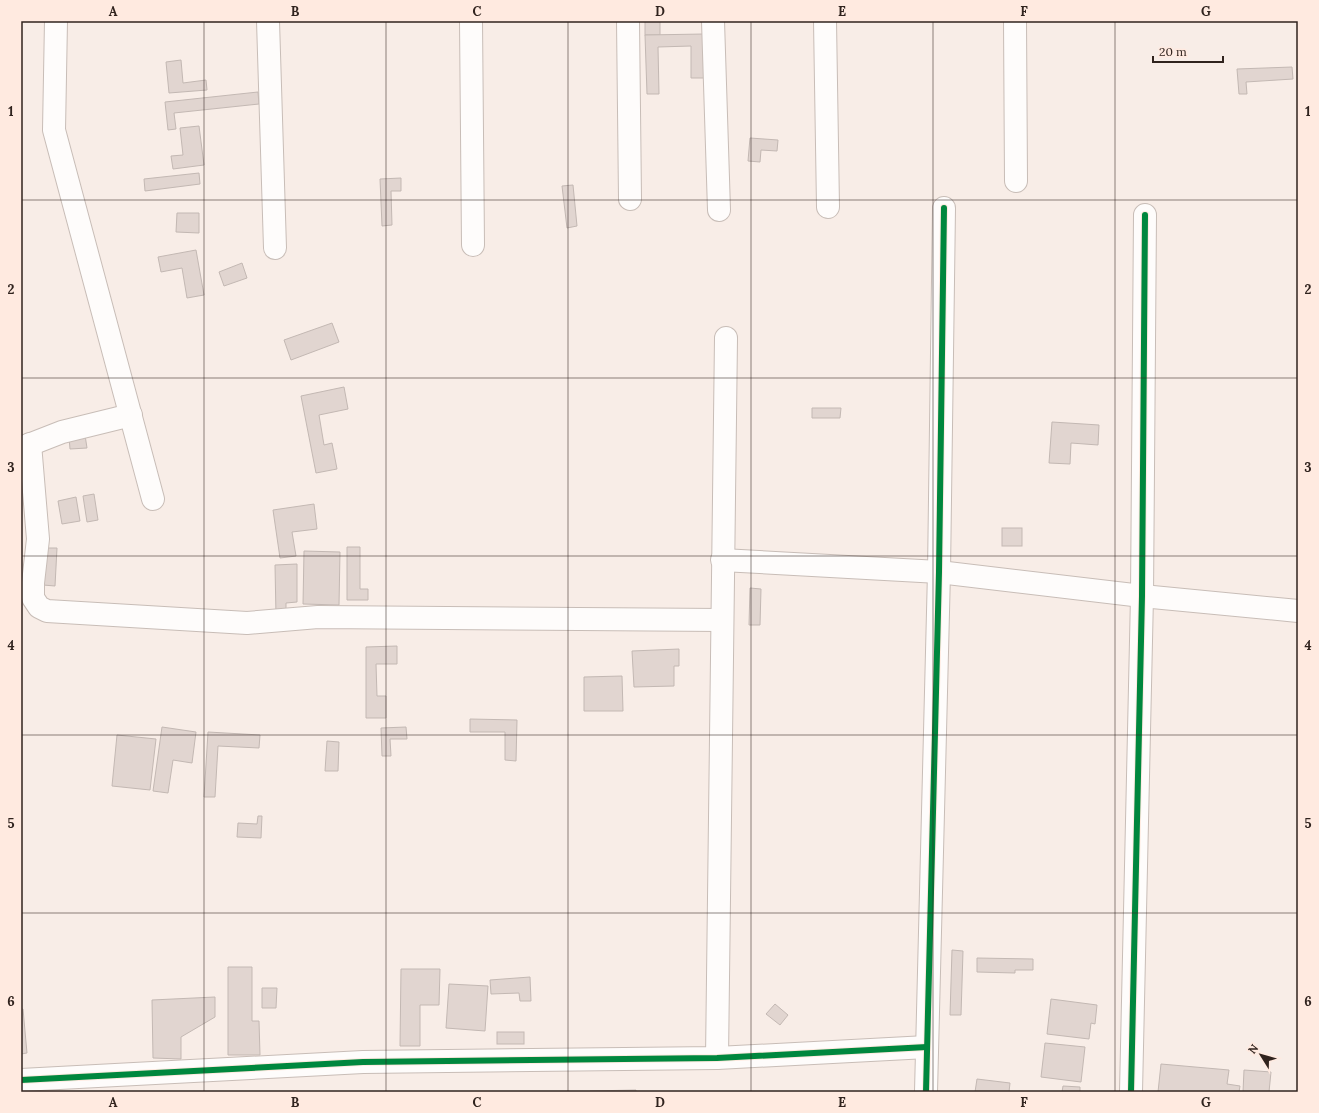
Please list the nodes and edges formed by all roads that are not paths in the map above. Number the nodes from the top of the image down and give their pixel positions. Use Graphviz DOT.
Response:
graph roads {
  1 [pos="56,21"];
  2 [pos="268,21"];
  3 [pos="471,21"];
  4 [pos="628,21"];
  5 [pos="713,21"];
  6 [pos="825,21"];
  7 [pos="1015,21"];
  8 [pos="1016,180"];
  9 [pos="630,199"];
  10 [pos="828,207"];
  11 [pos="944,208"];
  12 [pos="719,210"];
  13 [pos="1145,215"];
  14 [pos="473,245"];
  15 [pos="275,248"];
  16 [pos="726,338"];
  17 [pos="131,415"];
  18 [pos="26,446"];
  19 [pos="153,499"];
  20 [pos="722,560"];
  21 [pos="939,572"];
  22 [pos="1142,596"];
  23 [pos="1298,611"];
  24 [pos="722,620"];
  25 [pos="927,1047"];
  26 [pos="717,1058"];
  27 [pos="21,1080"];
  28 [pos="926,1092"];
  29 [pos="1131,1092"];
  1 -- 17 [label="street"];
  2 -- 15 [label="street"];
  3 -- 14 [label="street"];
  4 -- 9 [label="street"];
  5 -- 12 [label="street"];
  6 -- 10 [label="street"];
  7 -- 8 [label="street"];
  11 -- 21 [label="street"];
  13 -- 22 [label="street"];
  16 -- 20 [label="street"];
  17 -- 18 [label="street"];
  17 -- 19 [label="street"];
  18 -- 24 [label="street"];
  20 -- 21 [label="street"];
  20 -- 24 [label="street"];
  21 -- 22 [label="street"];
  21 -- 25 [label="street"];
  22 -- 23 [label="street"];
  22 -- 29 [label="street"];
  24 -- 26 [label="street"];
  25 -- 26 [label="street"];
  25 -- 28 [label="street"];
  26 -- 27 [label="street"];
}
